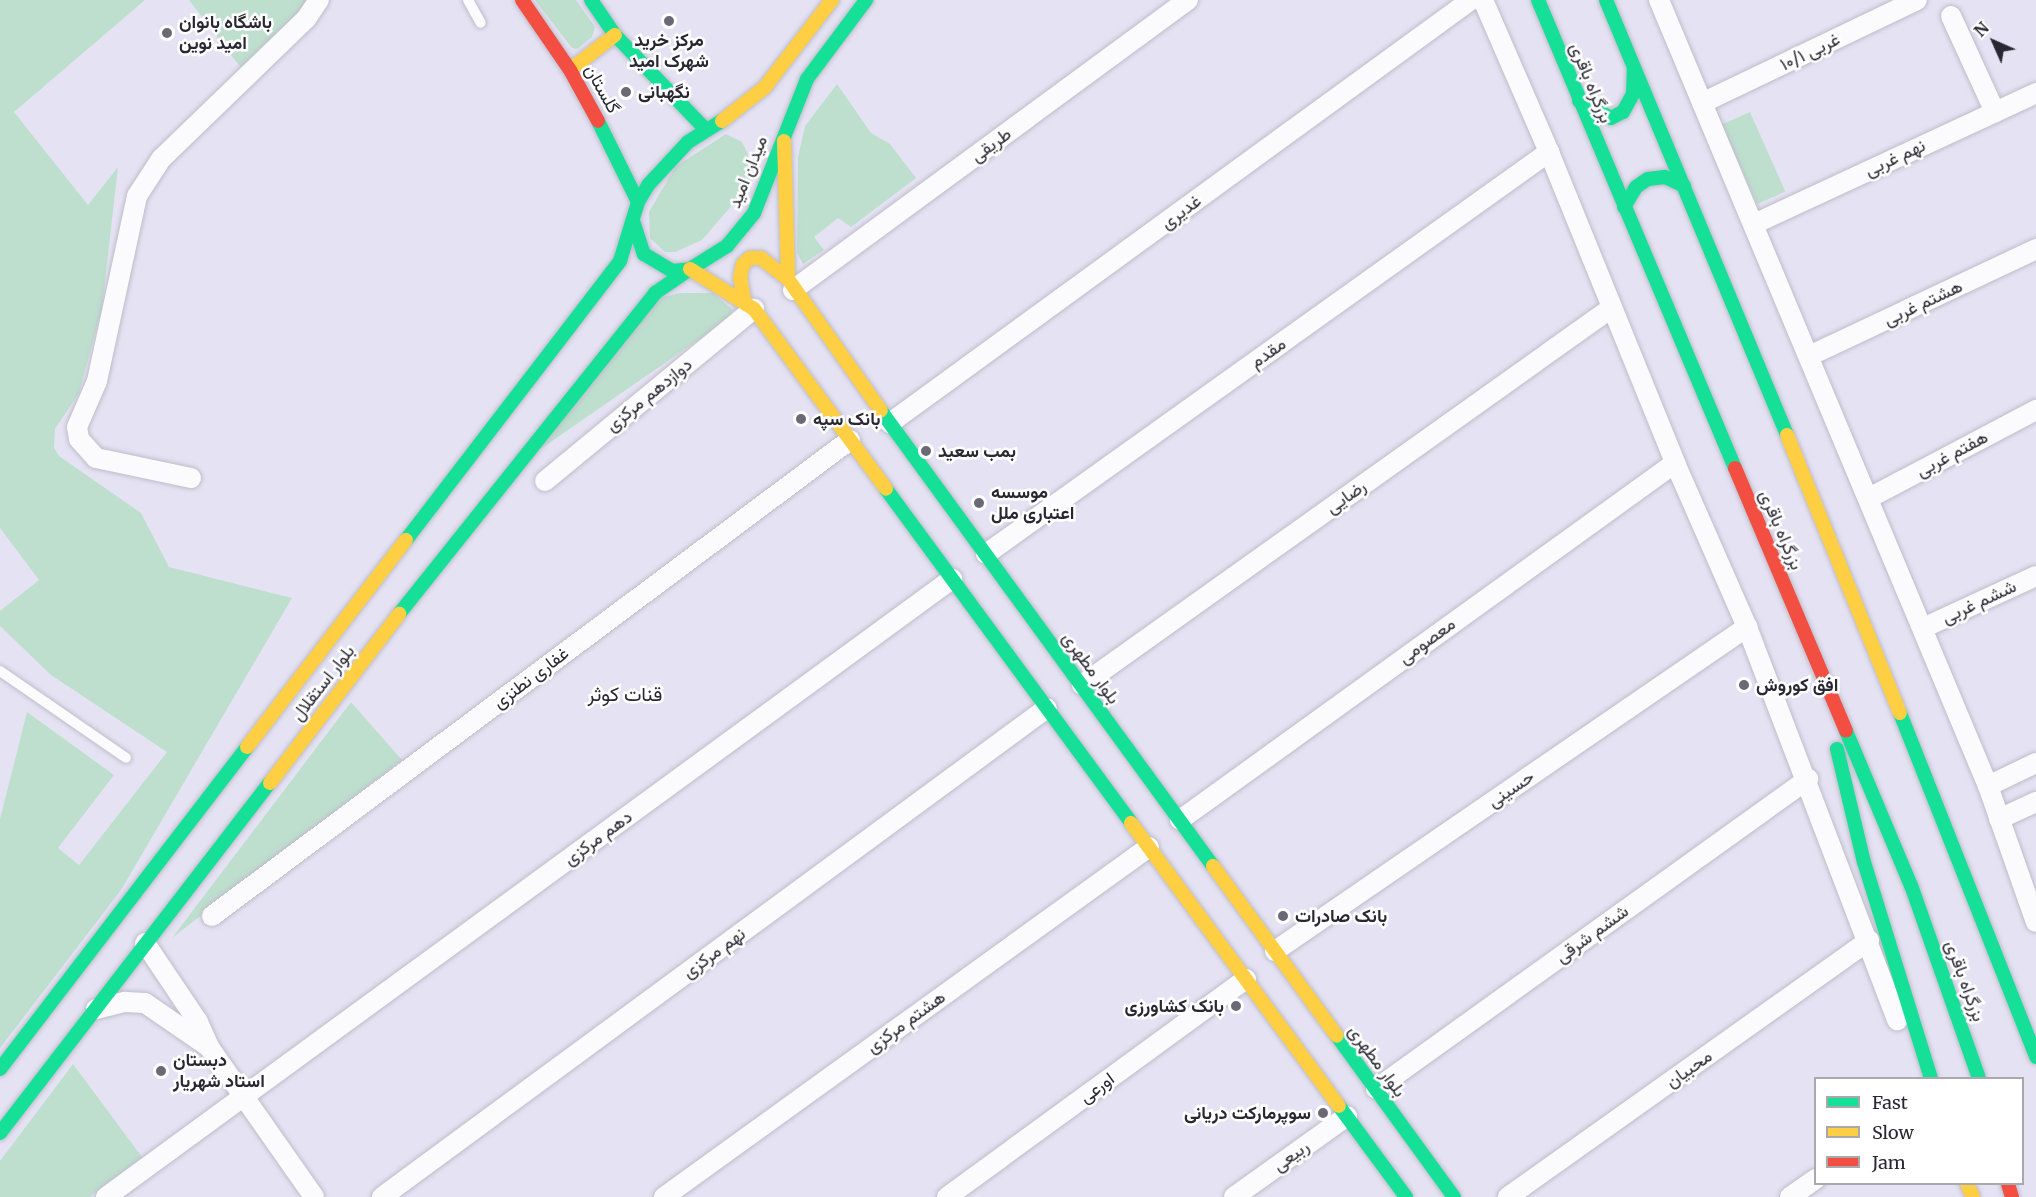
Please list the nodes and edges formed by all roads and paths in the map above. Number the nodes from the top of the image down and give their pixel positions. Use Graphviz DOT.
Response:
graph roads {
  1 [pos="318,0"];
  2 [pos="468,0"];
  3 [pos="522,0"];
  4 [pos="591,0"];
  5 [pos="832,0"];
  6 [pos="866,0"];
  7 [pos="1188,0"];
  8 [pos="1471,0"];
  9 [pos="1483,0"];
  10 [pos="1538,0"];
  11 [pos="1606,0"];
  12 [pos="1659,0"];
  13 [pos="1917,0"];
  14 [pos="1951,16"];
  15 [pos="481,22"];
  16 [pos="865,27"];
  17 [pos="615,35"];
  18 [pos="773,50"];
  19 [pos="1634,69"];
  20 [pos="570,70"];
  21 [pos="765,87"];
  22 [pos="2036,93"];
  23 [pos="1579,101"];
  24 [pos="1702,103"];
  25 [pos="794,106"];
  26 [pos="1995,112"];
  27 [pos="706,130"];
  28 [pos="784,130"];
  29 [pos="1549,152"];
  30 [pos="1684,186"];
  31 [pos="638,202"];
  32 [pos="1624,207"];
  33 [pos="633,221"];
  34 [pos="1754,224"];
  35 [pos="2036,249"];
  36 [pos="690,269"];
  37 [pos="791,285"];
  38 [pos="749,304"];
  39 [pos="1610,309"];
  40 [pos="596,320"];
  41 [pos="573,322"];
  42 [pos="606,331"];
  43 [pos="1809,356"];
  44 [pos="597,364"];
  45 [pos="2036,410"];
  46 [pos="890,423"];
  47 [pos="850,440"];
  48 [pos="1675,463"];
  49 [pos="191,478"];
  50 [pos="545,481"];
  51 [pos="1869,498"];
  52 [pos="986,555"];
  53 [pos="2036,576"];
  54 [pos="952,579"];
  55 [pos="1747,627"];
  56 [pos="1923,628"];
  57 [pos="0,672"];
  58 [pos="1082,685"];
  59 [pos="1825,688"];
  60 [pos="1047,708"];
  61 [pos="126,758"];
  62 [pos="2036,763"];
  63 [pos="1808,779"];
  64 [pos="1988,786"];
  65 [pos="2036,802"];
  66 [pos="2000,819"];
  67 [pos="1180,820"];
  68 [pos="1149,847"];
  69 [pos="2034,912"];
  70 [pos="212,916"];
  71 [pos="1869,940"];
  72 [pos="145,943"];
  73 [pos="1275,951"];
  74 [pos="1246,979"];
  75 [pos="96,1009"];
  76 [pos="2026,1024"];
  77 [pos="2036,1039"];
  78 [pos="209,1047"];
  79 [pos="2036,1057"];
  80 [pos="0,1069"];
  81 [pos="1917,1077"];
  82 [pos="1931,1077"];
  83 [pos="1979,1077"];
  84 [pos="1376,1089"];
  85 [pos="243,1096"];
  86 [pos="1347,1116"];
  87 [pos="0,1133"];
  88 [pos="1814,1180"];
  89 [pos="106,1197"];
  90 [pos="314,1197"];
  91 [pos="382,1197"];
  92 [pos="664,1197"];
  93 [pos="947,1197"];
  94 [pos="1234,1197"];
  95 [pos="1406,1197"];
  96 [pos="1454,1197"];
  97 [pos="1508,1197"];
  98 [pos="1790,1197"];
  1 -- 49 [label="street"];
  2 -- 15 [label="lane"];
  3 -- 20 [label="main road, گلستان"];
  4 -- 17 [label="main road"];
  5 -- 21 [label="main road"];
  6 -- 25 [label="main road"];
  7 -- 37 [label="street, طریقی"];
  8 -- 46 [label="street, غدیری"];
  9 -- 29 [label="street"];
  10 -- 23 [label="main road, بزرگراه باقری"];
  11 -- 19 [label="main road"];
  12 -- 24 [label="street"];
  13 -- 24 [label="street, ۱۰/۱ غربی"];
  14 -- 26 [label="street"];
  16 -- 25 [label="main road"];
  17 -- 20 [label="main road"];
  17 -- 27 [label="main road"];
  18 -- 21 [label="main road"];
  19 -- 23 [label="main road"];
  19 -- 30 [label="main road"];
  20 -- 31 [label="main road, گلستان"];
  21 -- 27 [label="main road, میدان امید"];
  22 -- 26 [label="street, نهم غربی"];
  23 -- 32 [label="main road, بزرگراه باقری"];
  24 -- 34 [label="street"];
  25 -- 28 [label="main road, میدان امید"];
  26 -- 34 [label="street, نهم غربی"];
  27 -- 31 [label="main road, میدان امید"];
  28 -- 36 [label="main road, میدان امید"];
  28 -- 37 [label="main road"];
  29 -- 39 [label="street"];
  29 -- 52 [label="street, مقدم"];
  30 -- 32 [label="main road"];
  30 -- 76 [label="main road"];
  31 -- 33 [label="main road, میدان امید"];
  32 -- 59 [label="main road, بزرگراه باقری"];
  33 -- 36 [label="main road"];
  33 -- 41 [label="main road, بلوار استقلال"];
  34 -- 43 [label="street"];
  35 -- 43 [label="street, هشتم غربی"];
  36 -- 38 [label="main road"];
  36 -- 44 [label="main road, بلوار استقلال"];
  37 -- 38 [label="main road, بلوار مطهری"];
  37 -- 46 [label="main road, بلوار مطهری"];
  38 -- 47 [label="main road"];
  38 -- 50 [label="street, دوازدهم مرکزی"];
  39 -- 48 [label="street"];
  39 -- 58 [label="street, رضایی"];
  40 -- 41 [label="main road"];
  41 -- 80 [label="main road, بلوار استقلال"];
  42 -- 44 [label="main road"];
  43 -- 51 [label="street"];
  44 -- 72 [label="main road, بلوار استقلال"];
  45 -- 51 [label="street, هفتم غربی"];
  46 -- 52 [label="main road, بلوار مطهری"];
  47 -- 54 [label="main road"];
  47 -- 70 [label="street, غفاری نطنزی"];
  48 -- 55 [label="street"];
  48 -- 67 [label="street, معصومی"];
  51 -- 56 [label="street"];
  52 -- 58 [label="main road, بلوار مطهری"];
  53 -- 56 [label="street, ششم غربی"];
  54 -- 60 [label="main road"];
  54 -- 85 [label="street, دهم مرکزی"];
  55 -- 63 [label="street"];
  55 -- 73 [label="street, حسینی"];
  56 -- 64 [label="street"];
  57 -- 61 [label="lane"];
  58 -- 67 [label="main road, بلوار مطهری"];
  59 -- 82 [label="main road"];
  59 -- 83 [label="main road, بزرگراه باقری"];
  60 -- 68 [label="main road"];
  60 -- 91 [label="street, نهم مرکزی"];
  62 -- 64 [label="street"];
  63 -- 71 [label="street"];
  63 -- 84 [label="street, ششم شرقی"];
  64 -- 66 [label="street"];
  65 -- 66 [label="street"];
  66 -- 69 [label="street"];
  67 -- 73 [label="main road, بلوار مطهری"];
  68 -- 74 [label="main road"];
  68 -- 92 [label="street, هشتم مرکزی"];
  71 -- 81 [label="street"];
  71 -- 97 [label="street, محبیان"];
  72 -- 75 [label="main road, بلوار استقلال"];
  72 -- 78 [label="street"];
  73 -- 84 [label="main road, بلوار مطهری"];
  74 -- 86 [label="main road"];
  74 -- 93 [label="street, اورعی"];
  75 -- 78 [label="street"];
  75 -- 87 [label="main road, بلوار استقلال"];
  76 -- 77 [label="main road"];
  76 -- 79 [label="main road"];
  78 -- 85 [label="street"];
  84 -- 96 [label="main road, بلوار مطهری"];
  85 -- 89 [label="street, دهم مرکزی"];
  85 -- 90 [label="street"];
  86 -- 94 [label="street, ربیعی"];
  86 -- 95 [label="main road"];
  88 -- 98 [label="street"];
}
